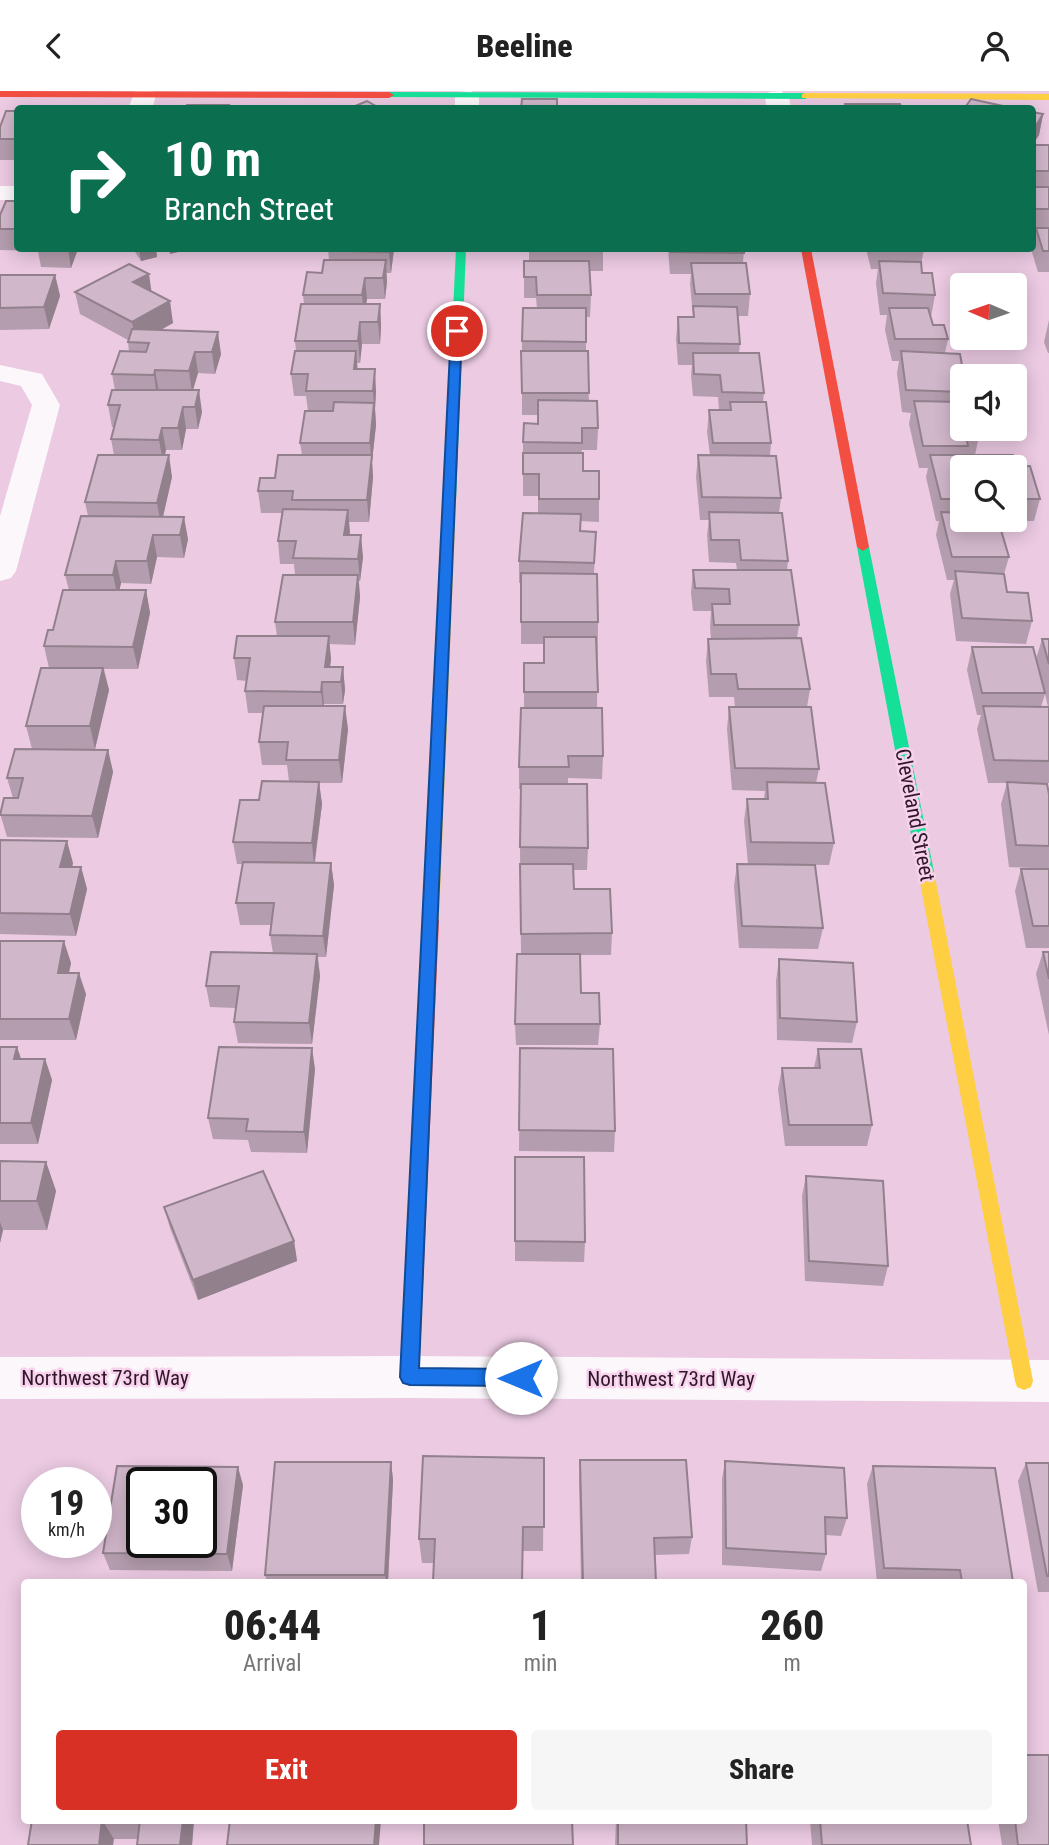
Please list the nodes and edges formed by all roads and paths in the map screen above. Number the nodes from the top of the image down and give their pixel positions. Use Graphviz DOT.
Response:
graph roads {
  1 [pos="0,94"];
  2 [pos="351,94"];
  3 [pos="1049,97"];
  4 [pos="142,102"];
  5 [pos="467,103"];
  6 [pos="778,103"];
  7 [pos="460,252"];
  8 [pos="807,252"];
  9 [pos="0,373"];
  10 [pos="0,571"];
  11 [pos="410,1377"];
  12 [pos="0,1378"];
  13 [pos="1036,1381"];
  1 -- 4 [label="street"];
  2 -- 4 [label="street"];
  2 -- 5 [label="street"];
  3 -- 6 [label="street"];
  5 -- 6 [label="street"];
  7 -- 11 [label="street"];
  8 -- 13 [label="street, Cleveland Street"];
  9 -- 10 [label="street"];
  11 -- 12 [label="street, Northwest 73rd Way"];
  11 -- 13 [label="street, Northwest 73rd Way"];
}
